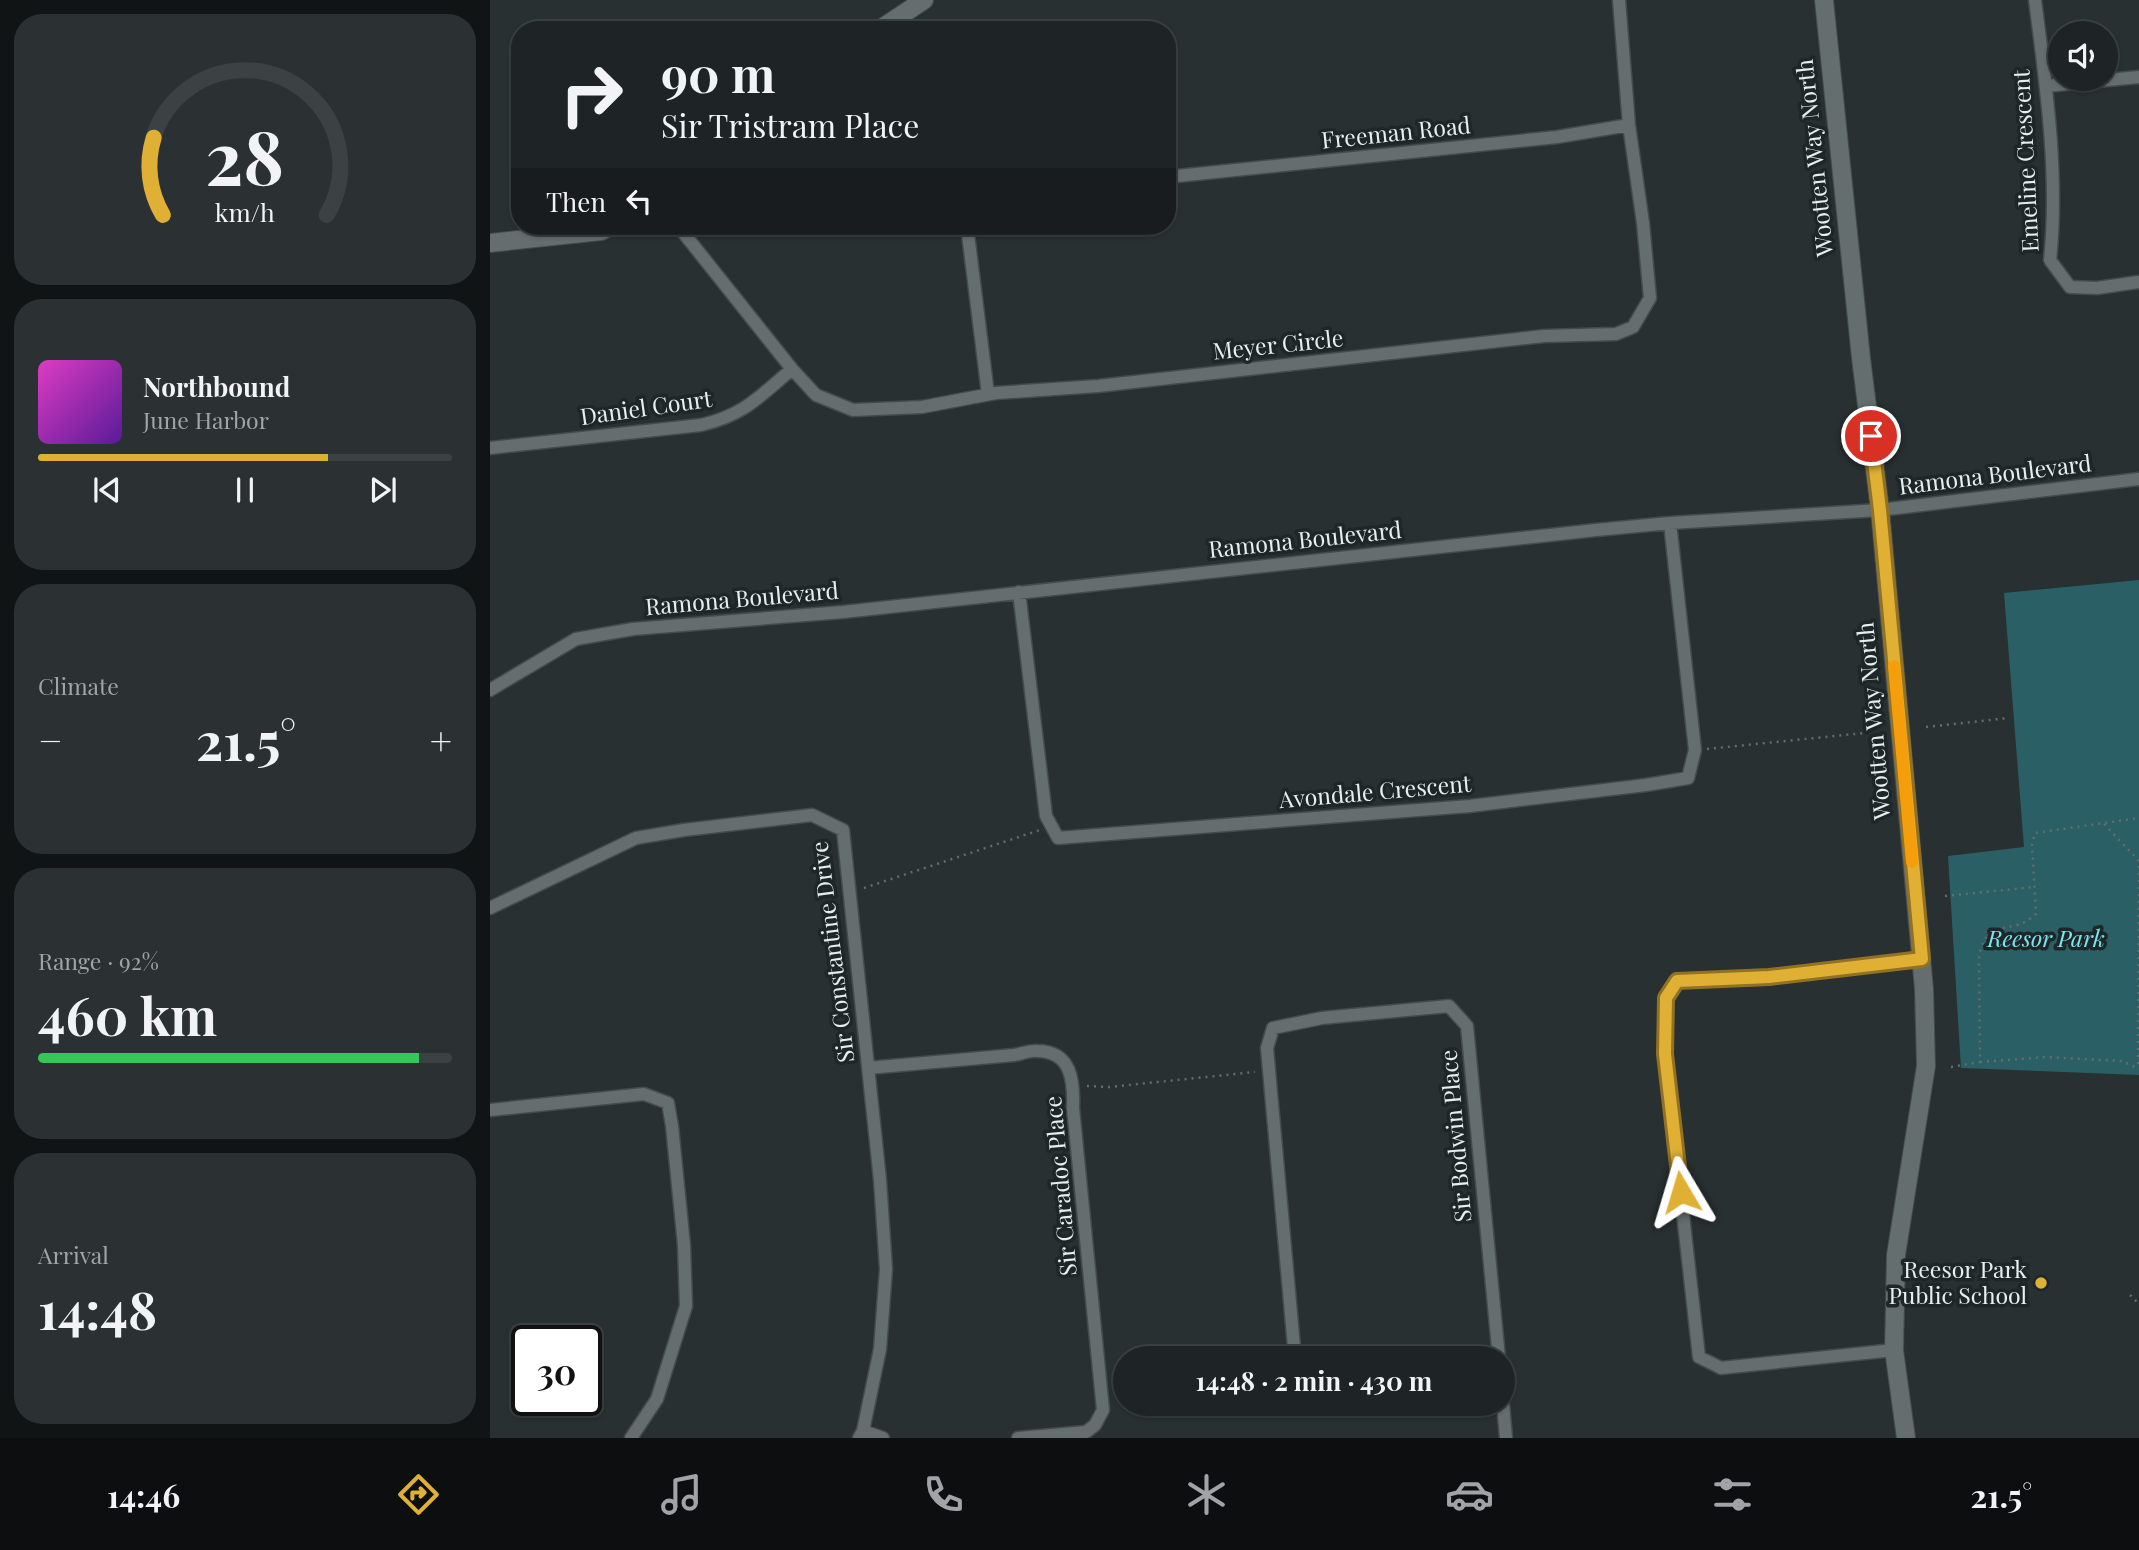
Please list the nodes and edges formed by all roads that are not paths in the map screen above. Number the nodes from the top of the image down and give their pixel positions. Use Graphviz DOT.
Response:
graph roads {
  1 [pos="924,0"];
  2 [pos="1619,0"];
  3 [pos="1824,0"];
  4 [pos="2035,0"];
  5 [pos="892,21"];
  6 [pos="2139,77"];
  7 [pos="2046,86"];
  8 [pos="1629,125"];
  9 [pos="1176,176"];
  10 [pos="564,235"];
  11 [pos="685,235"];
  12 [pos="968,235"];
  13 [pos="490,243"];
  14 [pos="2139,282"];
  15 [pos="792,369"];
  16 [pos="988,394"];
  17 [pos="490,448"];
  18 [pos="2139,479"];
  19 [pos="1880,510"];
  20 [pos="1670,523"];
  21 [pos="1019,592"];
  22 [pos="490,690"];
  23 [pos="490,908"];
  24 [pos="1922,959"];
  25 [pos="868,1068"];
  26 [pos="490,1110"];
  27 [pos="1294,1346"];
  28 [pos="1498,1346"];
  29 [pos="1894,1350"];
  30 [pos="1504,1416"];
  31 [pos="861,1435"];
  32 [pos="631,1438"];
  33 [pos="883,1438"];
  34 [pos="1018,1438"];
  35 [pos="1506,1438"];
  36 [pos="1906,1438"];
  1 -- 5 [label="street"];
  2 -- 8 [label="street, Meyer Circle"];
  3 -- 19 [label="street, Wootten Way North"];
  4 -- 7 [label="street, Emeline Crescent"];
  6 -- 7 [label="street"];
  7 -- 14 [label="street, Emeline Crescent"];
  8 -- 9 [label="street, Freeman Road"];
  8 -- 16 [label="street, Meyer Circle"];
  10 -- 13 [label="street"];
  11 -- 15 [label="street, Meyer Circle"];
  12 -- 16 [label="street"];
  15 -- 16 [label="street, Meyer Circle"];
  15 -- 17 [label="street, Daniel Court"];
  18 -- 19 [label="street, Ramona Boulevard"];
  19 -- 20 [label="street, Ramona Boulevard"];
  19 -- 24 [label="street, Wootten Way North"];
  20 -- 21 [label="street, Ramona Boulevard"];
  20 -- 21 [label="street, Avondale Crescent"];
  21 -- 22 [label="street, Ramona Boulevard"];
  23 -- 25 [label="street, Sir Constantine Drive"];
  24 -- 29 [label="street, Wootten Way North"];
  24 -- 29 [label="street"];
  25 -- 31 [label="street, Sir Constantine Drive"];
  25 -- 34 [label="street, Sir Caradoc Place"];
  26 -- 32 [label="street"];
  27 -- 28 [label="street, Sir Bodwin Place"];
  29 -- 36 [label="street, Wootten Way North"];
  30 -- 35 [label="street"];
  31 -- 33 [label="street"];
}
